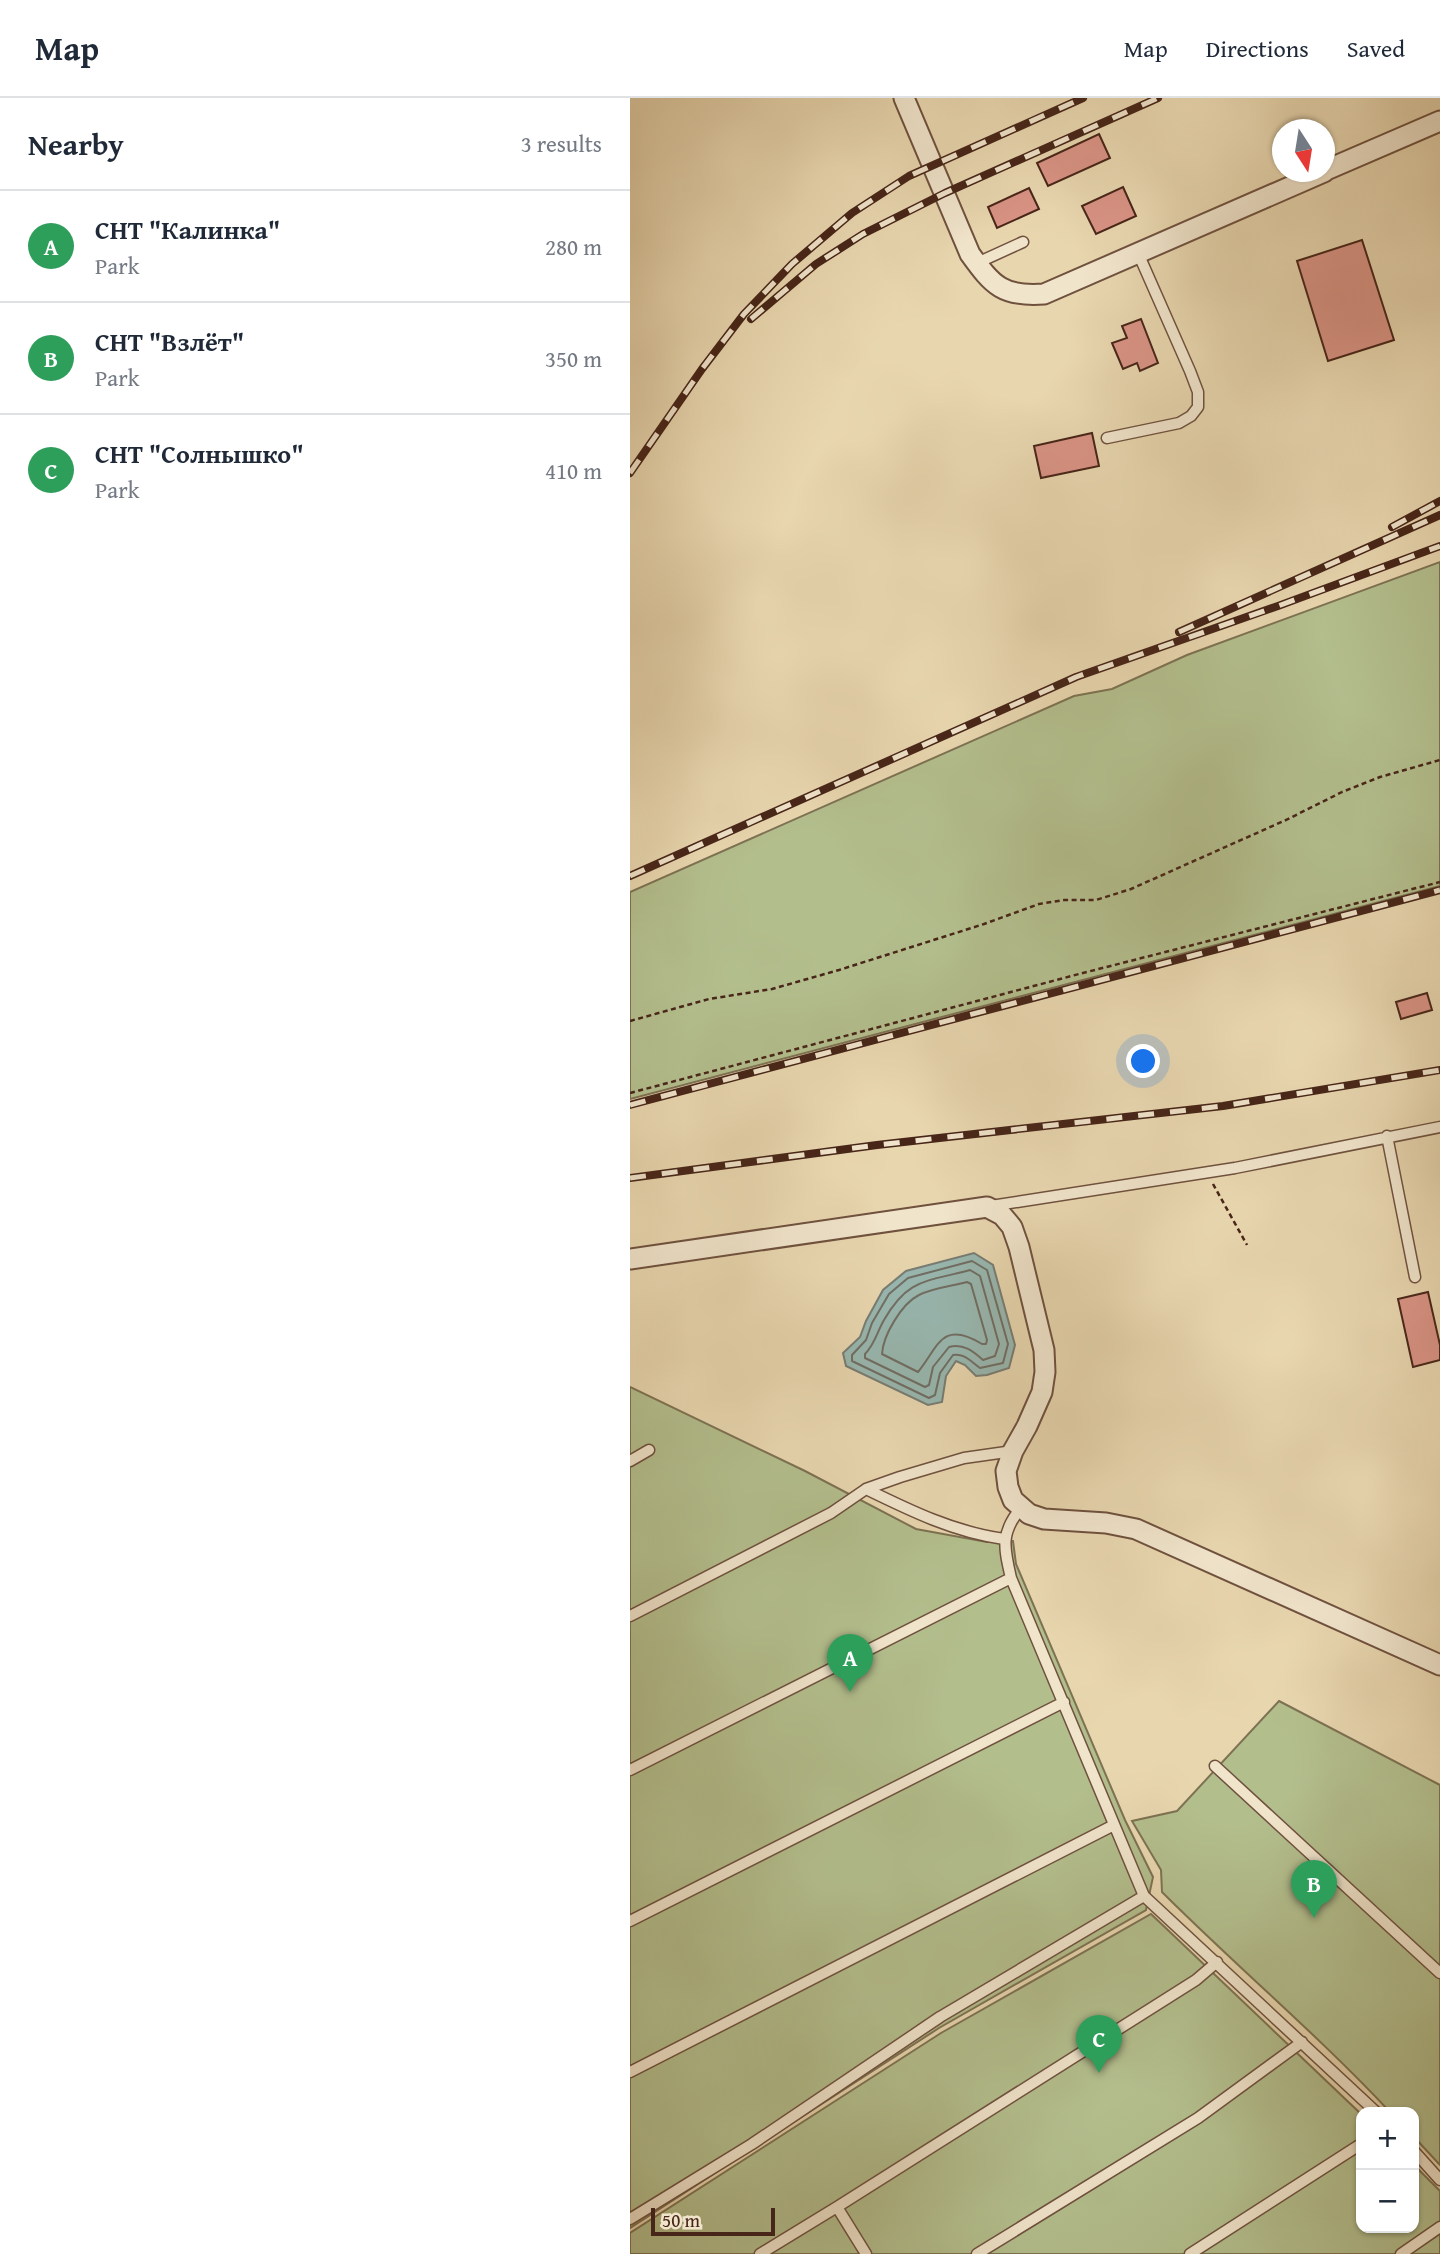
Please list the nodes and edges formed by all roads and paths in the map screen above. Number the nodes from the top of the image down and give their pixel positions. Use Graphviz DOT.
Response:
graph roads {
  1 [pos="904,98"];
  2 [pos="1440,121"];
  3 [pos="1335,166"];
  4 [pos="1299,182"];
  5 [pos="1023,242"];
  6 [pos="1138,253"];
  7 [pos="977,263"];
  8 [pos="1107,438"];
  9 [pos="1440,760"];
  10 [pos="1440,882"];
  11 [pos="630,1021"];
  12 [pos="630,1093"];
  13 [pos="1440,1127"];
  14 [pos="1387,1136"];
  15 [pos="1206,1172"];
  16 [pos="987,1207"];
  17 [pos="1247,1245"];
  18 [pos="630,1259"];
  19 [pos="1415,1277"];
  20 [pos="649,1450"];
  21 [pos="1013,1451"];
  22 [pos="630,1461"];
  23 [pos="866,1489"];
  24 [pos="1021,1508"];
  25 [pos="1004,1539"];
  26 [pos="1011,1578"];
  27 [pos="630,1616"];
  28 [pos="1440,1665"];
  29 [pos="1064,1702"];
  30 [pos="1215,1766"];
  31 [pos="630,1770"];
  32 [pos="1114,1825"];
  33 [pos="1144,1896"];
  34 [pos="630,1921"];
  35 [pos="1217,1962"];
  36 [pos="1440,1973"];
  37 [pos="1302,2042"];
  38 [pos="630,2072"];
  39 [pos="1371,2107"];
  40 [pos="1356,2147"];
  41 [pos="1419,2157"];
  42 [pos="1440,2180"];
  43 [pos="837,2207"];
  44 [pos="630,2219"];
  45 [pos="1440,2227"];
  46 [pos="760,2254"];
  47 [pos="866,2254"];
  48 [pos="977,2254"];
  49 [pos="1190,2254"];
  50 [pos="1401,2254"];
  1 -- 7 [label="street"];
  2 -- 3 [label="street"];
  4 -- 6 [label="street"];
  5 -- 7 [label="lane"];
  6 -- 7 [label="street"];
  6 -- 8 [label="lane"];
  9 -- 11 [label="path"];
  10 -- 12 [label="path"];
  13 -- 14 [label="lane"];
  14 -- 15 [label="lane"];
  14 -- 19 [label="lane"];
  15 -- 16 [label="lane"];
  15 -- 17 [label="path"];
  16 -- 18 [label="street"];
  16 -- 21 [label="street"];
  20 -- 22 [label="lane"];
  21 -- 23 [label="lane"];
  21 -- 24 [label="street"];
  23 -- 25 [label="lane"];
  23 -- 27 [label="lane"];
  24 -- 25 [label="lane"];
  24 -- 28 [label="street"];
  25 -- 26 [label="lane"];
  26 -- 29 [label="lane"];
  26 -- 31 [label="lane"];
  29 -- 32 [label="lane"];
  29 -- 34 [label="lane"];
  30 -- 36 [label="lane"];
  32 -- 33 [label="lane"];
  32 -- 38 [label="lane"];
  33 -- 35 [label="lane"];
  33 -- 44 [label="lane"];
  35 -- 37 [label="lane"];
  35 -- 43 [label="lane"];
  37 -- 39 [label="lane"];
  37 -- 48 [label="lane"];
  40 -- 49 [label="lane"];
  41 -- 42 [label="lane"];
  43 -- 46 [label="lane"];
  43 -- 47 [label="lane"];
  45 -- 50 [label="lane"];
}
